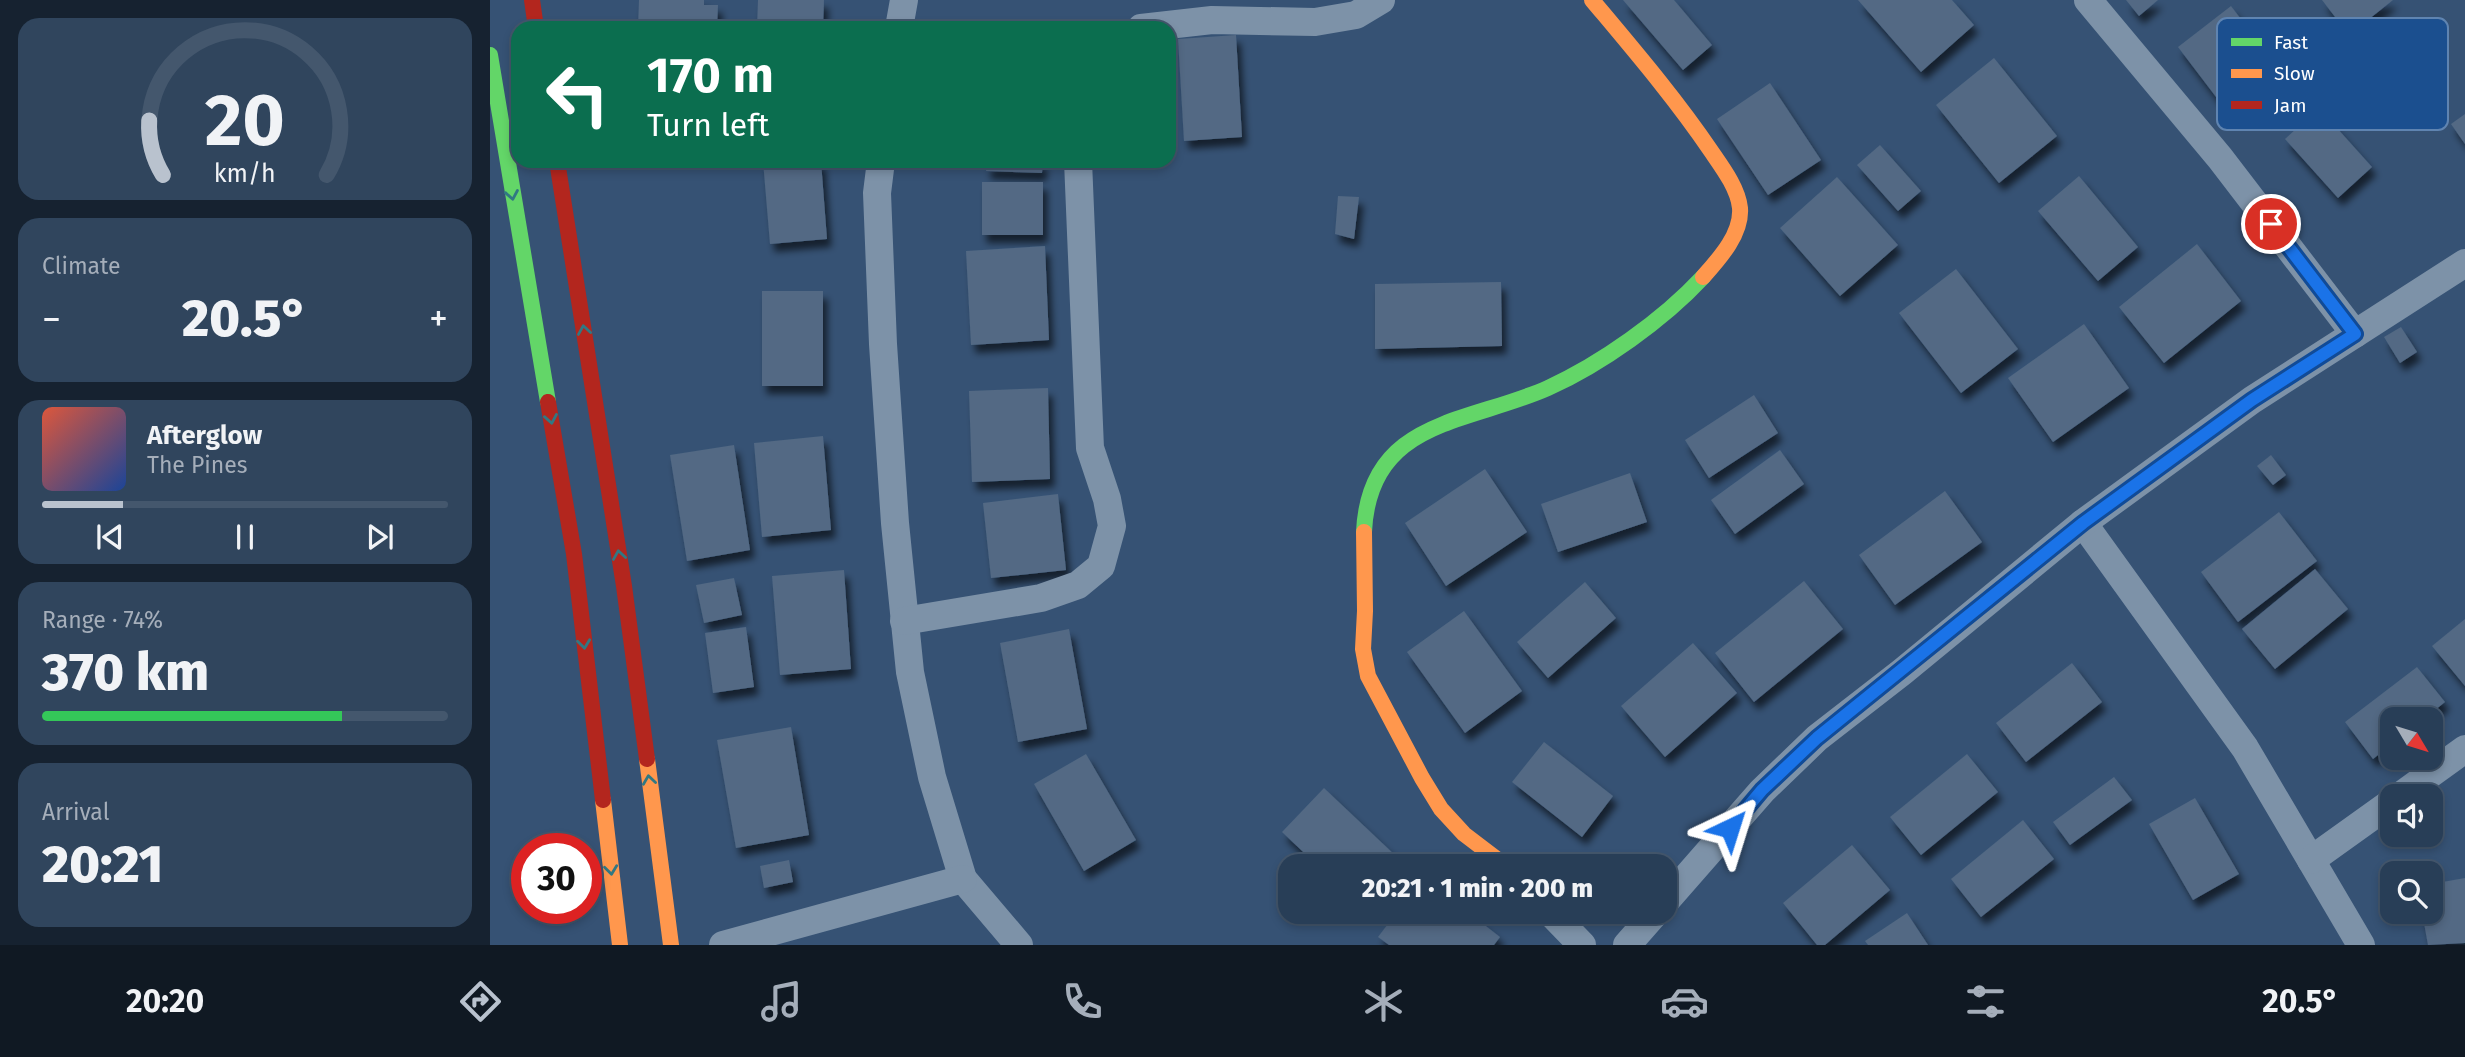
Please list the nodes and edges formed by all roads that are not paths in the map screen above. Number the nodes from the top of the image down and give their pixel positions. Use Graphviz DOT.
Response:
graph roads {
  1 [pos="531,0"];
  2 [pos="904,0"];
  3 [pos="1381,0"];
  4 [pos="1592,0"];
  5 [pos="2088,0"];
  6 [pos="535,21"];
  7 [pos="900,21"];
  8 [pos="1176,24"];
  9 [pos="490,55"];
  10 [pos="558,168"];
  11 [pos="880,168"];
  12 [pos="1078,168"];
  13 [pos="2465,263"];
  14 [pos="2355,334"];
  15 [pos="2083,523"];
  16 [pos="905,621"];
  17 [pos="2465,749"];
  18 [pos="2417,784"];
  19 [pos="2380,811"];
  20 [pos="1490,854"];
  21 [pos="2311,860"];
  22 [pos="962,879"];
  23 [pos="1677,888"];
  24 [pos="1562,924"];
  25 [pos="1645,924"];
  26 [pos="620,945"];
  27 [pos="671,945"];
  28 [pos="723,945"];
  29 [pos="1019,945"];
  30 [pos="1582,945"];
  31 [pos="1627,945"];
  32 [pos="2361,945"];
  1 -- 6 [label="main road"];
  2 -- 7 [label="street"];
  3 -- 8 [label="street"];
  4 -- 20 [label="main road"];
  5 -- 14 [label="street"];
  9 -- 26 [label="main road, one-way"];
  27 -- 10 [label="main road, one-way"];
  11 -- 16 [label="street"];
  12 -- 16 [label="street"];
  13 -- 14 [label="street"];
  14 -- 15 [label="street"];
  15 -- 21 [label="street"];
  15 -- 23 [label="street"];
  16 -- 22 [label="street"];
  17 -- 18 [label="street"];
  19 -- 21 [label="street"];
  21 -- 32 [label="street"];
  22 -- 28 [label="street"];
  22 -- 29 [label="street"];
  24 -- 30 [label="street"];
  25 -- 31 [label="street"];
}
